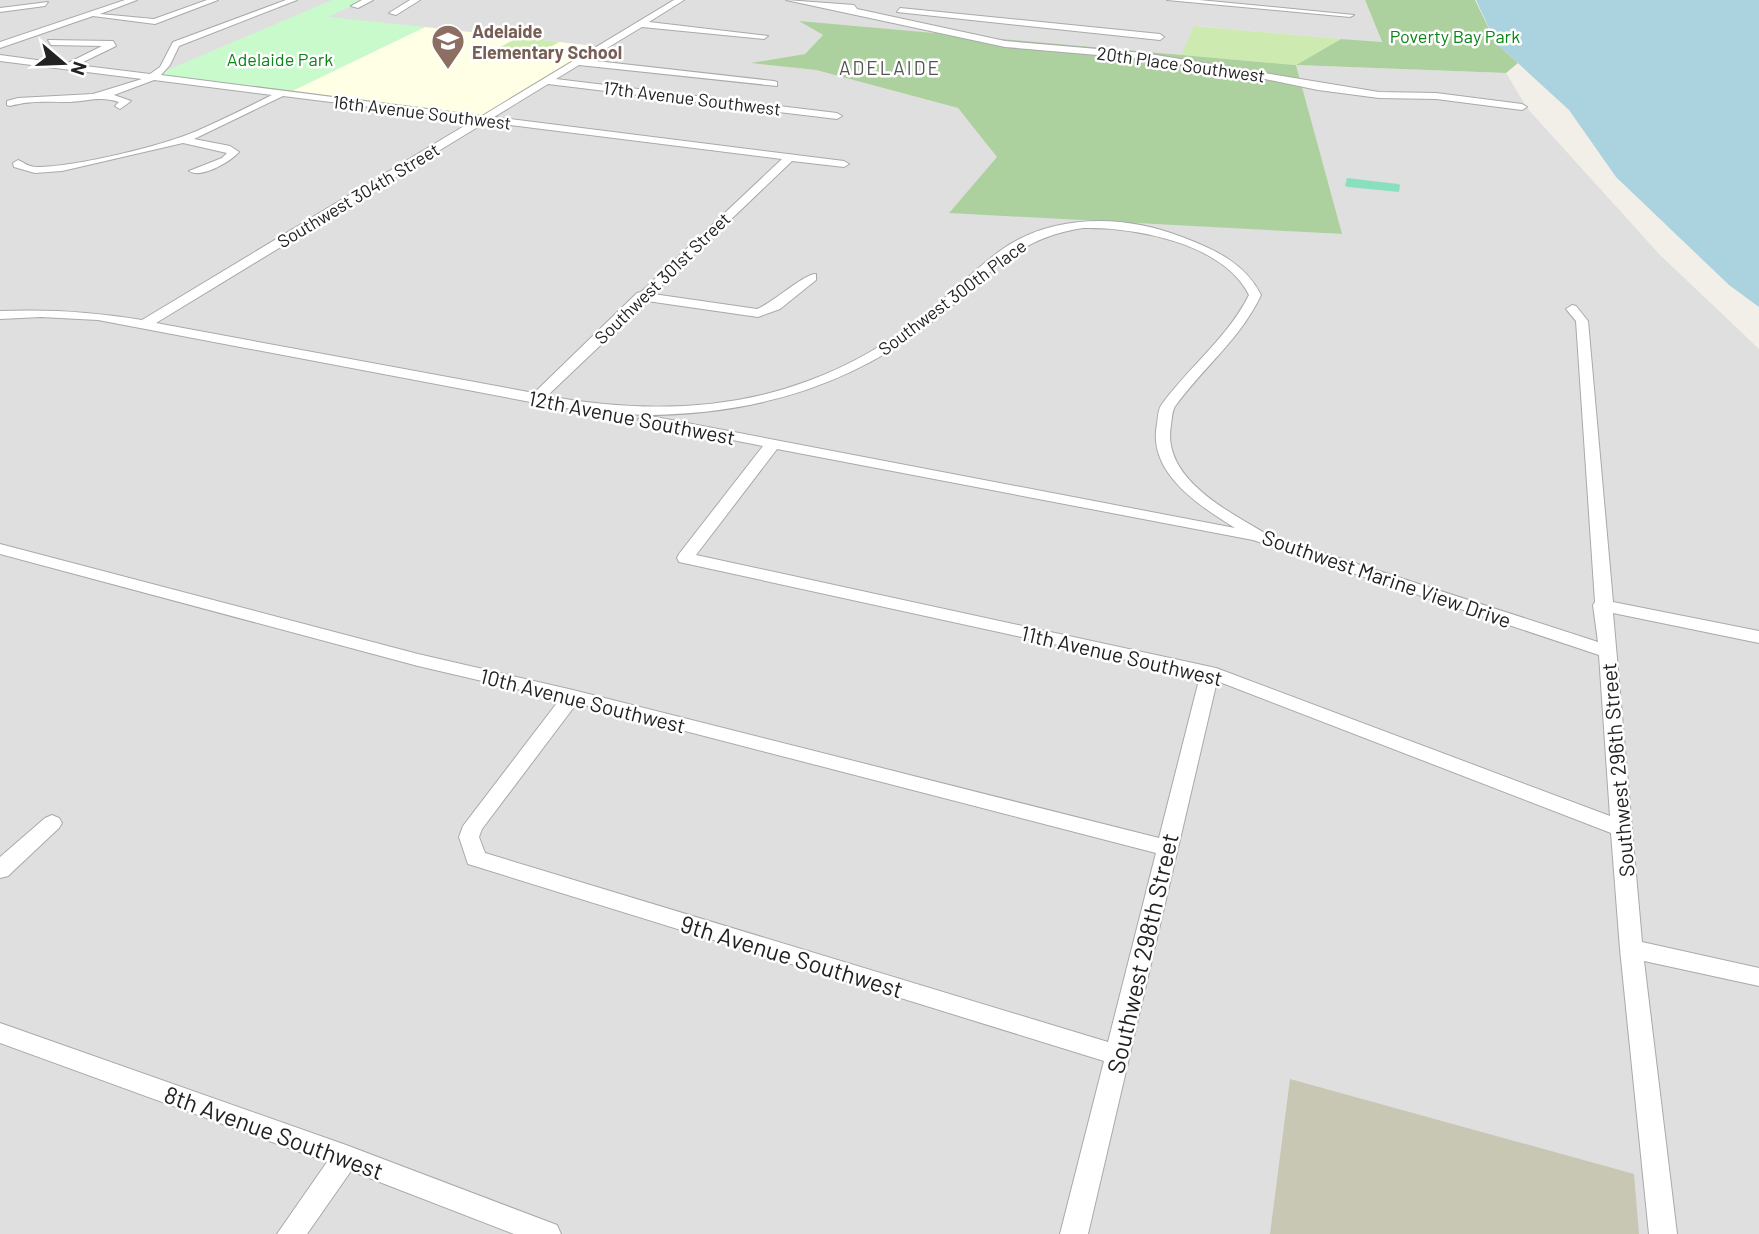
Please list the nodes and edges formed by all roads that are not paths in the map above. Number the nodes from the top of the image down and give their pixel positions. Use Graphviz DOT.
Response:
graph roads {
  1 [pos="3,0"];
  2 [pos="133,0"];
  3 [pos="214,0"];
  4 [pos="293,0"];
  5 [pos="369,0"];
  6 [pos="416,0"];
  7 [pos="680,0"];
  8 [pos="790,0"];
  9 [pos="1171,0"];
  10 [pos="44,2"];
  11 [pos="355,6"];
  12 [pos="10,8"];
  13 [pos="843,8"];
  14 [pos="0,10"];
  15 [pos="393,13"];
  16 [pos="90,15"];
  17 [pos="1350,15"];
  18 [pos="62,22"];
  19 [pos="641,24"];
  20 [pos="765,36"];
  21 [pos="0,37"];
  22 [pos="1160,37"];
  23 [pos="17,39"];
  24 [pos="51,42"];
  25 [pos="0,46"];
  26 [pos="0,58"];
  27 [pos="25,61"];
  28 [pos="577,62"];
  29 [pos="68,66"];
  30 [pos="0,70"];
  31 [pos="151,77"];
  32 [pos="547,81"];
  33 [pos="774,84"];
  34 [pos="105,94"];
  35 [pos="281,94"];
  36 [pos="10,103"];
  37 [pos="120,106"];
  38 [pos="1522,107"];
  39 [pos="837,116"];
  40 [pos="483,120"];
  41 [pos="183,140"];
  42 [pos="789,158"];
  43 [pos="18,163"];
  44 [pos="844,164"];
  45 [pos="194,171"];
  46 [pos="1163,234"];
  47 [pos="812,277"];
  48 [pos="641,296"];
  49 [pos="1572,309"];
  50 [pos="0,315"];
  51 [pos="144,325"];
  52 [pos="536,399"];
  53 [pos="581,406"];
  54 [pos="772,444"];
  55 [pos="1262,538"];
  56 [pos="0,549"];
  57 [pos="1602,605"];
  58 [pos="1759,637"];
  59 [pos="1607,651"];
  60 [pos="1210,672"];
  61 [pos="573,696"];
  62 [pos="52,823"];
  63 [pos="1623,829"];
  64 [pos="1167,848"];
  65 [pos="0,870"];
  66 [pos="1631,949"];
  67 [pos="1759,977"];
  68 [pos="0,1033"];
  69 [pos="1117,1055"];
  70 [pos="346,1157"];
  71 [pos="291,1234"];
  72 [pos="547,1234"];
  73 [pos="1074,1234"];
  74 [pos="1663,1234"];
  1 -- 12 [label="street"];
  2 -- 16 [label="street"];
  3 -- 16 [label="street"];
  4 -- 31 [label="street"];
  5 -- 11 [label="street"];
  6 -- 15 [label="street"];
  7 -- 19 [label="street, Southwest 304th Street"];
  8 -- 13 [label="street"];
  9 -- 17 [label="street"];
  10 -- 12 [label="street"];
  10 -- 18 [label="street"];
  12 -- 14 [label="street"];
  13 -- 22 [label="street"];
  13 -- 38 [label="street, 20th Place Southwest"];
  16 -- 18 [label="street"];
  18 -- 23 [label="street"];
  19 -- 20 [label="street"];
  19 -- 28 [label="street, Southwest 304th Street"];
  21 -- 23 [label="street"];
  23 -- 25 [label="street"];
  24 -- 29 [label="street"];
  26 -- 27 [label="street, 16th Avenue Southwest"];
  27 -- 29 [label="street, 16th Avenue Southwest"];
  27 -- 30 [label="street"];
  28 -- 32 [label="street, Southwest 304th Street"];
  28 -- 33 [label="street"];
  29 -- 31 [label="street, 16th Avenue Southwest"];
  31 -- 34 [label="street"];
  31 -- 35 [label="street, 16th Avenue Southwest"];
  32 -- 39 [label="street, 17th Avenue Southwest"];
  32 -- 40 [label="street, Southwest 304th Street"];
  34 -- 36 [label="street"];
  34 -- 37 [label="street"];
  35 -- 40 [label="street, 16th Avenue Southwest"];
  35 -- 41 [label="street"];
  40 -- 42 [label="street, 16th Avenue Southwest"];
  40 -- 51 [label="street, Southwest 304th Street"];
  41 -- 43 [label="street"];
  41 -- 45 [label="street"];
  42 -- 44 [label="street, 16th Avenue Southwest"];
  42 -- 48 [label="street, Southwest 301st Street"];
  46 -- 53 [label="street, Southwest 300th Place"];
  46 -- 55 [label="street, Southwest Marine View Drive"];
  47 -- 48 [label="street"];
  48 -- 52 [label="street, Southwest 301st Street"];
  49 -- 57 [label="street, Southwest 296th Street"];
  50 -- 51 [label="street, 12th Avenue Southwest"];
  51 -- 52 [label="street, 12th Avenue Southwest"];
  52 -- 53 [label="street, 12th Avenue Southwest"];
  53 -- 54 [label="street, 12th Avenue Southwest"];
  54 -- 55 [label="street, 12th Avenue Southwest"];
  54 -- 60 [label="street, 11th Avenue Southwest"];
  55 -- 59 [label="street, Southwest Marine View Drive"];
  56 -- 61 [label="street, 10th Avenue Southwest"];
  57 -- 58 [label="street"];
  57 -- 59 [label="street, Southwest 296th Street"];
  59 -- 63 [label="street, Southwest 296th Street"];
  60 -- 63 [label="street, 11th Avenue Southwest"];
  60 -- 64 [label="street, Southwest 298th Street"];
  61 -- 64 [label="street, 10th Avenue Southwest"];
  61 -- 69 [label="street, 9th Avenue Southwest"];
  62 -- 65 [label="street"];
  63 -- 66 [label="street, Southwest 296th Street"];
  64 -- 69 [label="street, Southwest 298th Street"];
  66 -- 67 [label="street"];
  66 -- 74 [label="street, Southwest 296th Street"];
  68 -- 70 [label="street, 8th Avenue Southwest"];
  69 -- 73 [label="street, Southwest 298th Street"];
  70 -- 71 [label="street"];
  70 -- 72 [label="street, 8th Avenue Southwest"];
}
